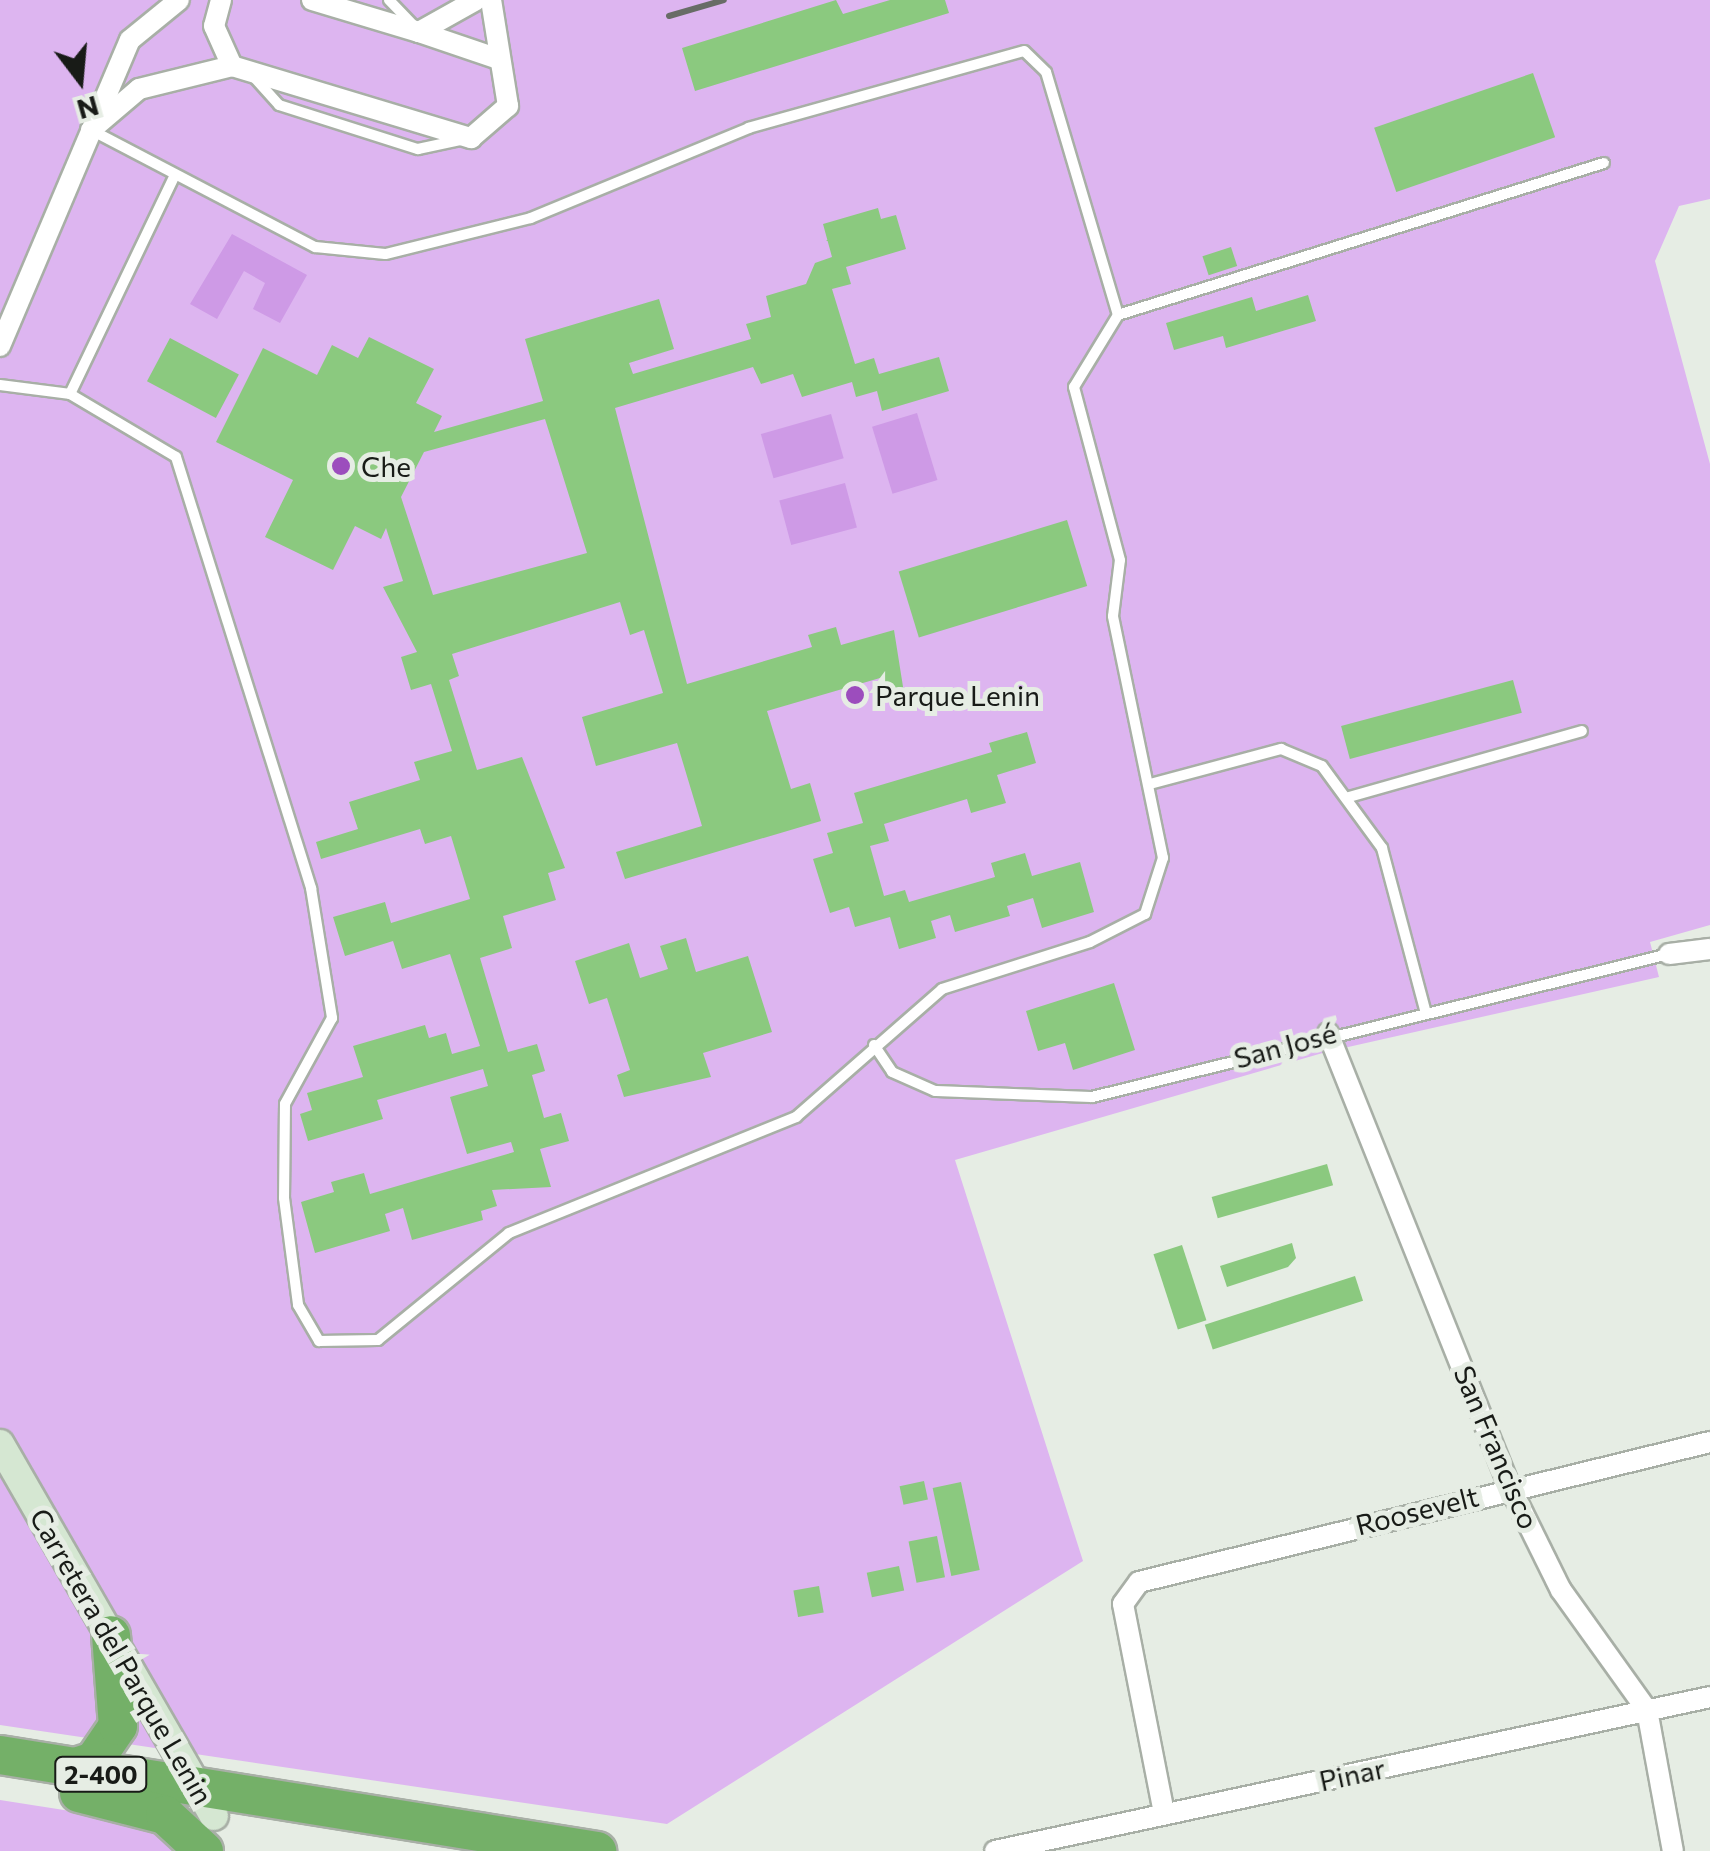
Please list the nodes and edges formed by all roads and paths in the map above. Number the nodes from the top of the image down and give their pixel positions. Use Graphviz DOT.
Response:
graph roads {
  1 [pos="180,0"];
  2 [pos="221,0"];
  3 [pos="312,0"];
  4 [pos="389,0"];
  5 [pos="476,0"];
  6 [pos="492,0"];
  7 [pos="419,32"];
  8 [pos="496,58"];
  9 [pos="241,68"];
  10 [pos="91,130"];
  11 [pos="1604,163"];
  12 [pos="175,175"];
  13 [pos="1118,315"];
  14 [pos="0,346"];
  15 [pos="0,385"];
  16 [pos="70,394"];
  17 [pos="1582,731"];
  18 [pos="1150,784"];
  19 [pos="1348,796"];
  20 [pos="1710,949"];
  21 [pos="1670,954"];
  22 [pos="1424,1010"];
  23 [pos="1328,1032"];
  24 [pos="874,1045"];
  25 [pos="1710,1442"];
  26 [pos="0,1444"];
  27 [pos="1510,1486"];
  28 [pos="111,1635"];
  29 [pos="1710,1697"];
  30 [pos="1647,1710"];
  31 [pos="0,1756"];
  32 [pos="0,1780"];
  33 [pos="74,1781"];
  34 [pos="1164,1812"];
  35 [pos="208,1827"];
  36 [pos="230,1851"];
  37 [pos="420,1851"];
  38 [pos="597,1851"];
  39 [pos="995,1851"];
  40 [pos="1674,1851"];
  1 -- 10 [label="street"];
  2 -- 9 [label="street"];
  3 -- 7 [label="street"];
  4 -- 7 [label="lane"];
  5 -- 7 [label="street"];
  6 -- 8 [label="street"];
  7 -- 8 [label="street"];
  8 -- 9 [label="street"];
  9 -- 10 [label="street"];
  10 -- 12 [label="lane"];
  10 -- 14 [label="street"];
  11 -- 13 [label="lane"];
  12 -- 13 [label="lane"];
  12 -- 16 [label="lane"];
  13 -- 18 [label="lane"];
  15 -- 16 [label="lane"];
  16 -- 24 [label="lane"];
  17 -- 19 [label="lane"];
  18 -- 19 [label="lane"];
  18 -- 24 [label="lane"];
  19 -- 22 [label="lane"];
  20 -- 21 [label="street, San José"];
  21 -- 22 [label="lane, San José"];
  22 -- 23 [label="lane, San José"];
  23 -- 24 [label="lane, San José"];
  23 -- 27 [label="street, San Francisco"];
  25 -- 27 [label="street, Roosevelt"];
  26 -- 28 [label="street, Carretera del Parque Lenin"];
  27 -- 30 [label="street, San Francisco"];
  27 -- 34 [label="street, Roosevelt"];
  28 -- 33 [label="highway"];
  28 -- 35 [label="street, Carretera del Parque Lenin"];
  29 -- 30 [label="street, Pinar"];
  30 -- 34 [label="street, Pinar"];
  30 -- 40 [label="street, San Francisco"];
  31 -- 33 [label="highway, 2-400"];
  32 -- 33 [label="highway, 2-400"];
  33 -- 35 [label="highway, 2-400"];
  33 -- 35 [label="highway"];
  34 -- 39 [label="street, Pinar"];
  35 -- 36 [label="highway"];
  35 -- 37 [label="highway, 2-400"];
  35 -- 38 [label="highway, 2-400"];
}
